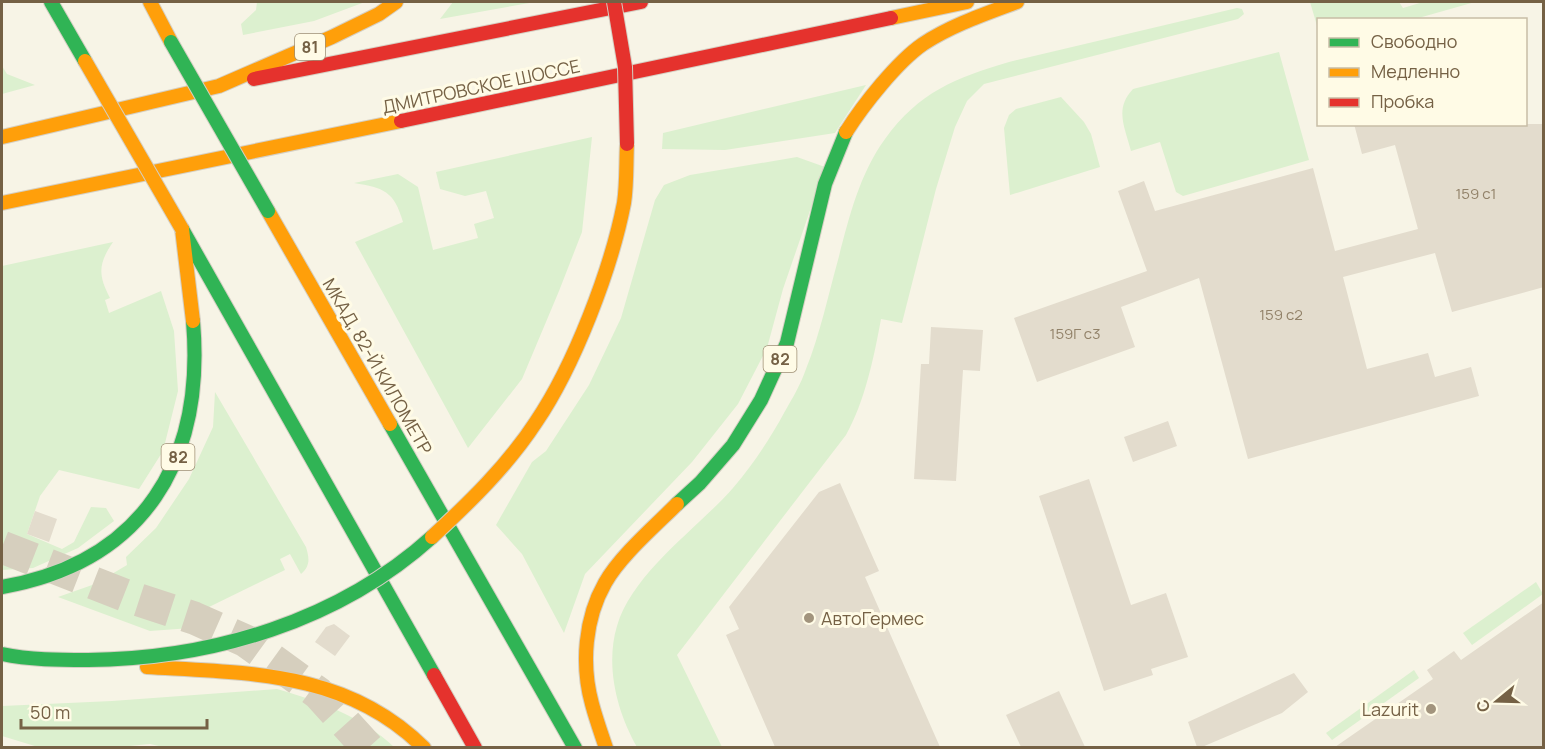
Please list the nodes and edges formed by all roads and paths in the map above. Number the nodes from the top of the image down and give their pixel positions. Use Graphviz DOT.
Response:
graph roads {
  1 [pos="51,2"];
  2 [pos="150,2"];
  3 [pos="161,2"];
  4 [pos="396,2"];
  5 [pos="614,2"];
  6 [pos="641,2"];
  7 [pos="966,2"];
  8 [pos="1017,2"];
  9 [pos="171,42"];
  10 [pos="219,86"];
  11 [pos="2,137"];
  12 [pos="197,164"];
  13 [pos="78,202"];
  14 [pos="2,203"];
  15 [pos="183,229"];
  16 [pos="2,587"];
  17 [pos="2,654"];
  18 [pos="18,672"];
  19 [pos="424,747"];
  20 [pos="475,747"];
  21 [pos="575,747"];
  22 [pos="606,747"];
  1 -- 15 [label="main road, bridge"];
  2 -- 9 [label="main road, МКАД, 82-Й КИЛОМЕТР"];
  3 -- 9 [label="main road"];
  4 -- 10 [label="main road, 81"];
  5 -- 17 [label="main road, bridge"];
  6 -- 10 [label="main road"];
  7 -- 12 [label="main road, ДМИТРОВСКОЕ ШОССЕ"];
  8 -- 22 [label="main road, 82"];
  9 -- 21 [label="main road, МКАД, 82-Й КИЛОМЕТР, bridge"];
  10 -- 11 [label="main road"];
  12 -- 13 [label="main road"];
  12 -- 14 [label="main road, ДМИТРОВСКОЕ ШОССЕ"];
  15 -- 16 [label="main road, 82"];
  15 -- 20 [label="main road"];
  18 -- 19 [label="main road"];
}
